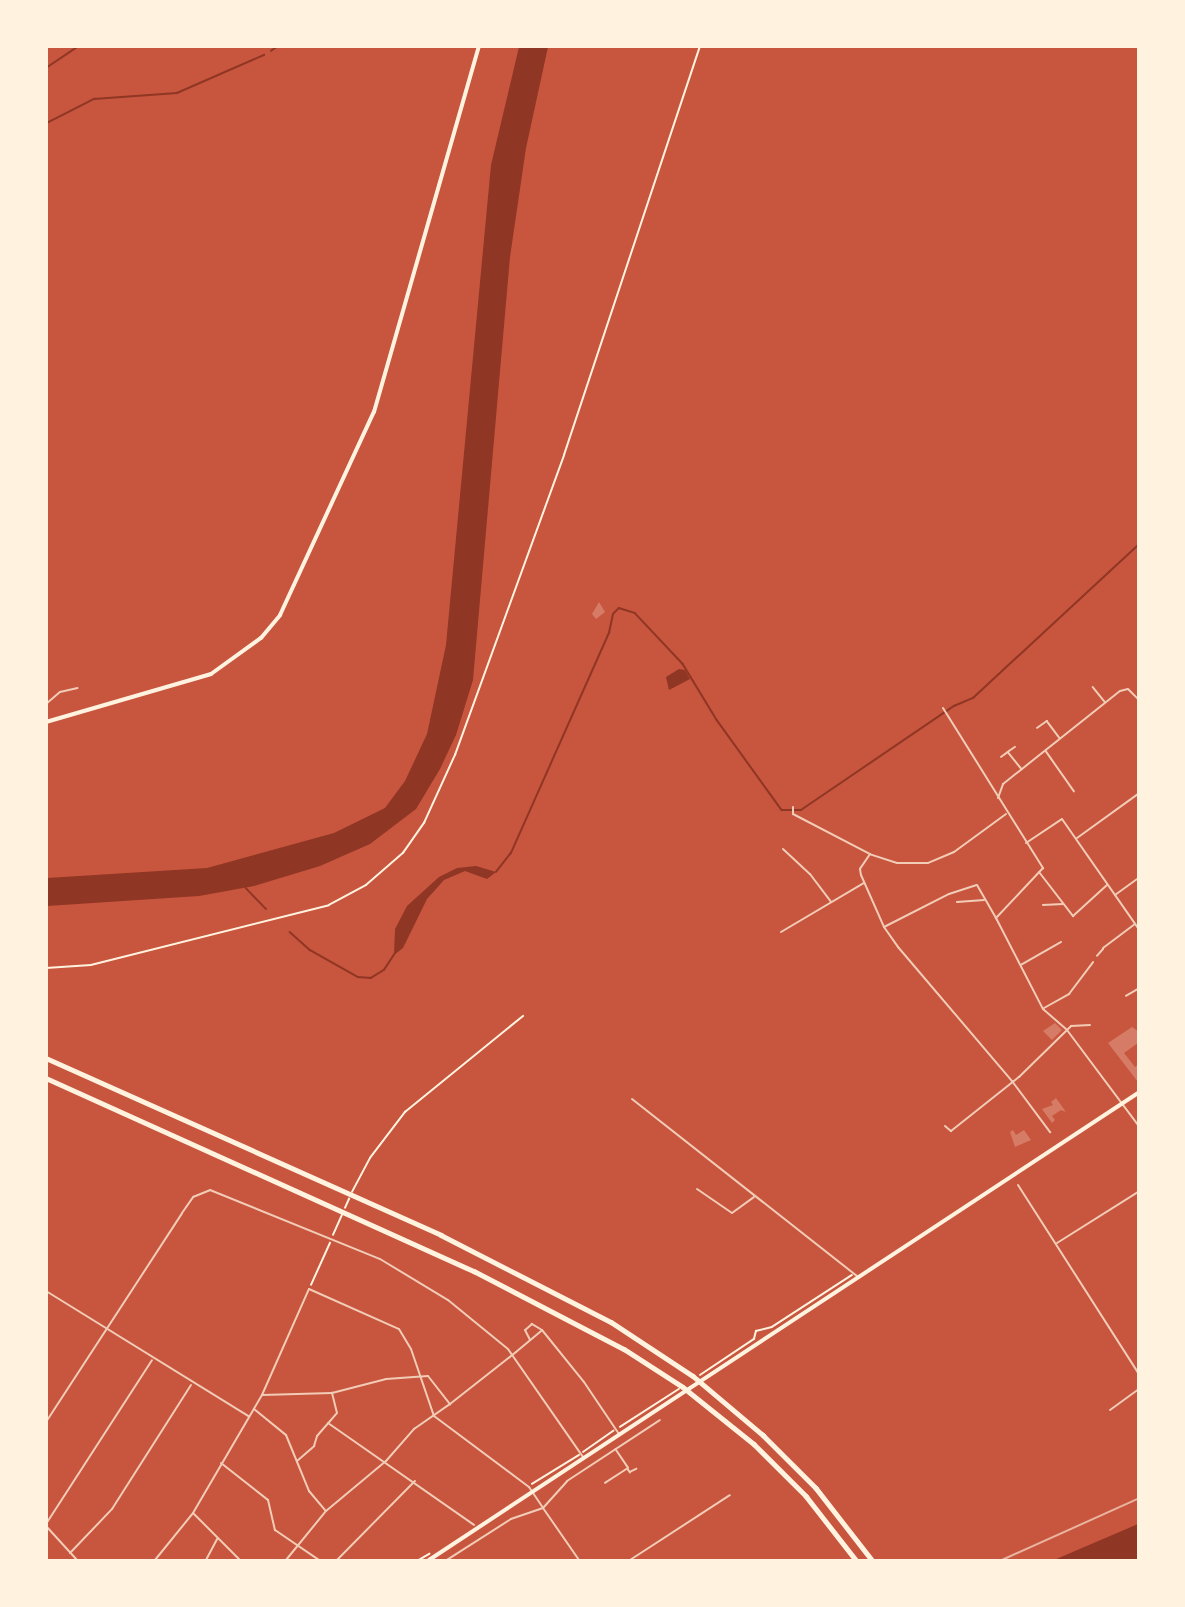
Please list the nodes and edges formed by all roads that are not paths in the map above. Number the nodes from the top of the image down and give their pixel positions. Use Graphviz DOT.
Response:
graph roads {
  1 [pos="479,46"];
  2 [pos="78,687"];
  3 [pos="1093,687"];
  4 [pos="1138,699"];
  5 [pos="1105,703"];
  6 [pos="46,704"];
  7 [pos="943,708"];
  8 [pos="46,722"];
  9 [pos="1037,728"];
  10 [pos="1061,738"];
  11 [pos="1015,747"];
  12 [pos="1046,751"];
  13 [pos="1008,752"];
  14 [pos="1001,757"];
  15 [pos="1022,769"];
  16 [pos="1074,791"];
  17 [pos="1138,794"];
  18 [pos="998,800"];
  19 [pos="793,807"];
  20 [pos="1006,814"];
  21 [pos="1077,838"];
  22 [pos="1026,843"];
  23 [pos="783,849"];
  24 [pos="870,854"];
  25 [pos="1039,872"];
  26 [pos="1138,878"];
  27 [pos="864,883"];
  28 [pos="1107,885"];
  29 [pos="1115,895"];
  30 [pos="985,900"];
  31 [pos="831,902"];
  32 [pos="957,902"];
  33 [pos="1043,904"];
  34 [pos="1064,904"];
  35 [pos="996,918"];
  36 [pos="1135,924"];
  37 [pos="884,927"];
  38 [pos="1138,928"];
  39 [pos="781,932"];
  40 [pos="1061,942"];
  41 [pos="1103,948"];
  42 [pos="1097,956"];
  43 [pos="1093,962"];
  44 [pos="1020,966"];
  45 [pos="1138,989"];
  46 [pos="1126,996"];
  47 [pos="1043,1009"];
  48 [pos="1090,1025"];
  49 [pos="1067,1030"];
  50 [pos="46,1058"];
  51 [pos="46,1078"];
  52 [pos="1012,1081"];
  53 [pos="1138,1094"];
  54 [pos="632,1099"];
  55 [pos="1123,1104"];
  56 [pos="1138,1125"];
  57 [pos="945,1126"];
  58 [pos="1050,1132"];
  59 [pos="1018,1185"];
  60 [pos="697,1189"];
  61 [pos="1138,1192"];
  62 [pos="754,1197"];
  63 [pos="1056,1243"];
  64 [pos="857,1275"];
  65 [pos="46,1291"];
  66 [pos="106,1329"];
  67 [pos="542,1330"];
  68 [pos="530,1340"];
  69 [pos="153,1359"];
  70 [pos="1138,1373"];
  71 [pos="420,1377"];
  72 [pos="191,1384"];
  73 [pos="1138,1390"];
  74 [pos="332,1393"];
  75 [pos="262,1395"];
  76 [pos="450,1404"];
  77 [pos="254,1409"];
  78 [pos="1110,1410"];
  79 [pos="434,1416"];
  80 [pos="249,1417"];
  81 [pos="660,1420"];
  82 [pos="46,1422"];
  83 [pos="328,1423"];
  84 [pos="620,1436"];
  85 [pos="615,1449"];
  86 [pos="585,1459"];
  87 [pos="297,1461"];
  88 [pos="386,1461"];
  89 [pos="220,1463"];
  90 [pos="628,1468"];
  91 [pos="636,1469"];
  92 [pos="416,1481"];
  93 [pos="605,1483"];
  94 [pos="533,1493"];
  95 [pos="730,1495"];
  96 [pos="543,1508"];
  97 [pos="326,1511"];
  98 [pos="193,1513"];
  99 [pos="46,1525"];
  100 [pos="474,1525"];
  101 [pos="218,1538"];
  102 [pos="294,1546"];
  103 [pos="70,1553"];
  104 [pos="77,1560"];
  105 [pos="155,1560"];
  106 [pos="206,1560"];
  107 [pos="240,1560"];
  108 [pos="286,1560"];
  109 [pos="319,1560"];
  110 [pos="337,1560"];
  111 [pos="429,1560"];
  112 [pos="447,1560"];
  113 [pos="579,1560"];
  114 [pos="630,1560"];
  115 [pos="856,1560"];
  116 [pos="872,1560"];
  1 -- 8 [label="main road"];
  2 -- 6 [label="street"];
  3 -- 5 [label="lane"];
  4 -- 5 [label="street"];
  5 -- 10 [label="street"];
  7 -- 18 [label="street"];
  9 -- 10 [label="lane"];
  10 -- 12 [label="street"];
  11 -- 13 [label="lane"];
  12 -- 15 [label="street"];
  12 -- 16 [label="lane"];
  13 -- 14 [label="lane"];
  13 -- 15 [label="lane"];
  15 -- 18 [label="street"];
  17 -- 21 [label="street"];
  18 -- 20 [label="street"];
  19 -- 24 [label="street"];
  20 -- 22 [label="street"];
  20 -- 24 [label="street"];
  21 -- 22 [label="street"];
  21 -- 28 [label="street"];
  22 -- 25 [label="street"];
  23 -- 31 [label="street"];
  24 -- 27 [label="street"];
  25 -- 34 [label="street"];
  25 -- 35 [label="street"];
  26 -- 29 [label="street"];
  27 -- 31 [label="street"];
  27 -- 37 [label="street"];
  28 -- 29 [label="street"];
  28 -- 34 [label="street"];
  29 -- 36 [label="street"];
  30 -- 32 [label="lane"];
  30 -- 35 [label="street"];
  30 -- 37 [label="street"];
  31 -- 39 [label="street"];
  33 -- 34 [label="lane"];
  35 -- 44 [label="street"];
  36 -- 38 [label="street"];
  36 -- 41 [label="street"];
  37 -- 52 [label="street"];
  40 -- 44 [label="lane"];
  41 -- 42 [label="lane"];
  43 -- 47 [label="street"];
  44 -- 47 [label="street"];
  45 -- 46 [label="lane"];
  47 -- 49 [label="street"];
  48 -- 49 [label="street"];
  49 -- 52 [label="street"];
  49 -- 55 [label="street"];
  50 -- 116 [label="highway"];
  51 -- 115 [label="highway"];
  52 -- 57 [label="street"];
  52 -- 58 [label="street"];
  53 -- 55 [label="main road"];
  54 -- 62 [label="street"];
  55 -- 56 [label="street"];
  55 -- 64 [label="main road"];
  59 -- 63 [label="street"];
  60 -- 62 [label="street"];
  61 -- 63 [label="street"];
  62 -- 64 [label="street"];
  63 -- 70 [label="street"];
  64 -- 84 [label="main road"];
  65 -- 66 [label="street"];
  66 -- 69 [label="street"];
  66 -- 82 [label="street"];
  66 -- 86 [label="street"];
  67 -- 68 [label="street"];
  67 -- 68 [label="street"];
  67 -- 84 [label="street"];
  68 -- 76 [label="street"];
  69 -- 72 [label="street"];
  69 -- 99 [label="street"];
  71 -- 74 [label="street"];
  71 -- 75 [label="street"];
  71 -- 76 [label="street"];
  71 -- 79 [label="street"];
  72 -- 80 [label="street"];
  72 -- 103 [label="street"];
  73 -- 78 [label="street"];
  74 -- 75 [label="street"];
  74 -- 83 [label="street"];
  75 -- 77 [label="street"];
  76 -- 79 [label="street"];
  77 -- 80 [label="street"];
  77 -- 87 [label="street"];
  79 -- 88 [label="street"];
  79 -- 94 [label="street"];
  80 -- 89 [label="street"];
  81 -- 85 [label="street"];
  83 -- 87 [label="street"];
  83 -- 88 [label="street"];
  84 -- 86 [label="main road"];
  85 -- 90 [label="lane"];
  85 -- 96 [label="street"];
  86 -- 94 [label="main road"];
  87 -- 97 [label="street"];
  88 -- 92 [label="street"];
  88 -- 97 [label="street"];
  89 -- 98 [label="street"];
  89 -- 102 [label="street"];
  90 -- 91 [label="lane"];
  90 -- 93 [label="lane"];
  92 -- 100 [label="street"];
  92 -- 110 [label="street"];
  94 -- 96 [label="street"];
  94 -- 111 [label="main road"];
  95 -- 114 [label="street"];
  96 -- 112 [label="street"];
  96 -- 113 [label="street"];
  97 -- 102 [label="street"];
  98 -- 101 [label="street"];
  98 -- 105 [label="street"];
  99 -- 103 [label="street"];
  101 -- 106 [label="street"];
  101 -- 107 [label="street"];
  102 -- 108 [label="street"];
  102 -- 109 [label="street"];
  103 -- 104 [label="street"];
}
